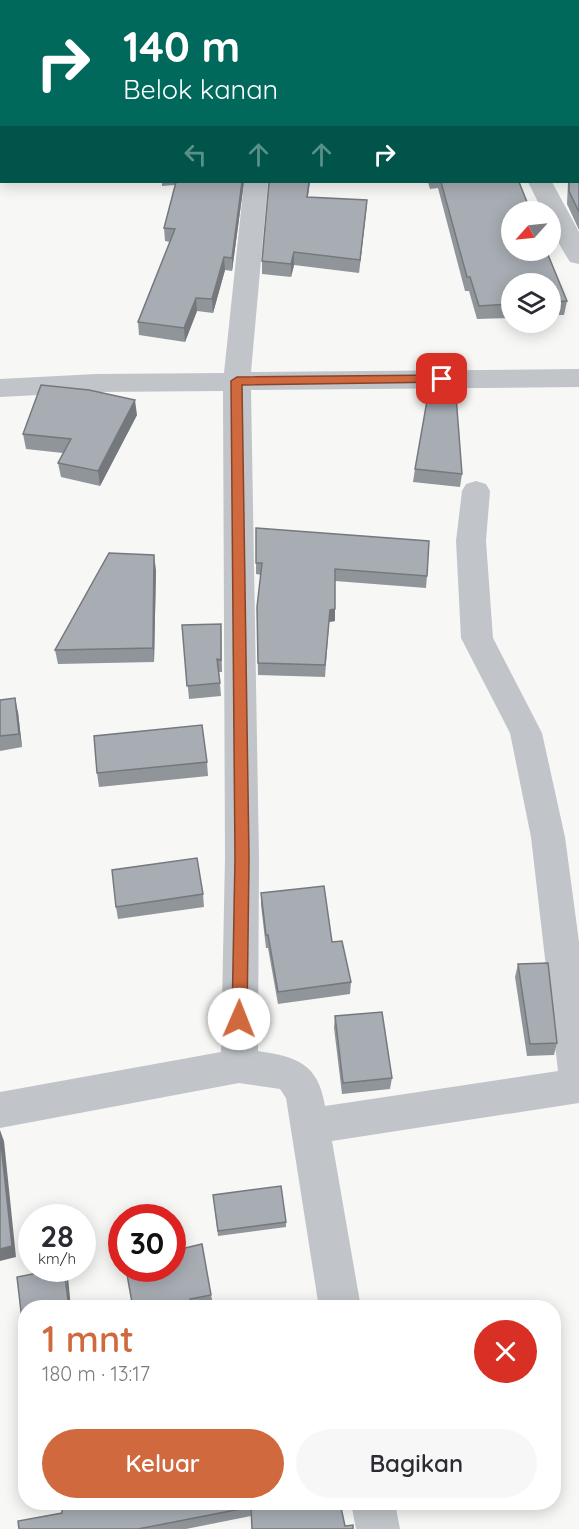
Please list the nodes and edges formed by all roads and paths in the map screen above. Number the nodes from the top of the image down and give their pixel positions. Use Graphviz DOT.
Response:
graph roads {
  1 [pos="256,183"];
  2 [pos="541,183"];
  3 [pos="579,256"];
  4 [pos="579,378"];
  5 [pos="237,381"];
  6 [pos="0,388"];
  7 [pos="476,491"];
  8 [pos="239,1065"];
  9 [pos="579,1085"];
  10 [pos="0,1110"];
  11 [pos="310,1126"];
  12 [pos="339,1300"];
  13 [pos="374,1510"];
  14 [pos="378,1529"];
  1 -- 5 [label="street"];
  2 -- 3 [label="street"];
  4 -- 5 [label="street"];
  5 -- 6 [label="street"];
  5 -- 8 [label="street"];
  7 -- 9 [label="street"];
  8 -- 10 [label="street"];
  8 -- 11 [label="street"];
  9 -- 11 [label="street"];
  11 -- 12 [label="street"];
  13 -- 14 [label="street"];
}
